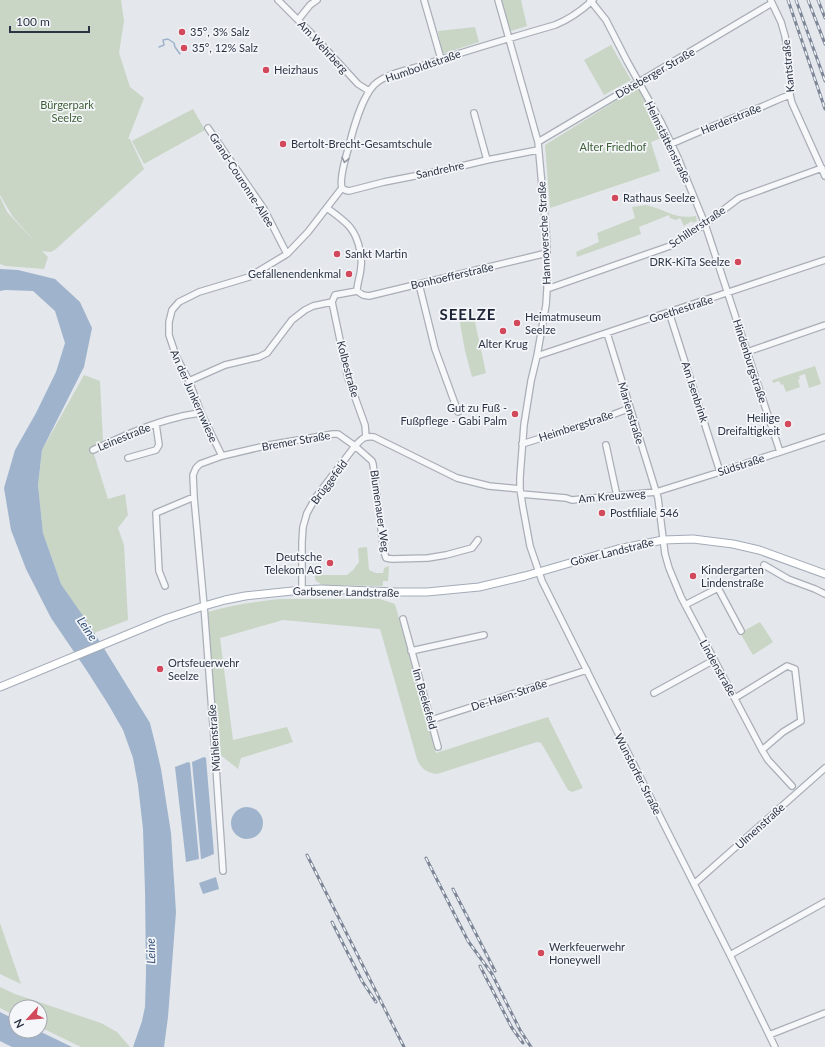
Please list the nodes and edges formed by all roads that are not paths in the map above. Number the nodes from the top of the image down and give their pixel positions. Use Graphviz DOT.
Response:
graph roads {
  1 [pos="278,0"];
  2 [pos="317,0"];
  3 [pos="424,0"];
  4 [pos="498,0"];
  5 [pos="591,1"];
  6 [pos="771,2"];
  7 [pos="298,20"];
  8 [pos="509,39"];
  9 [pos="441,59"];
  10 [pos="638,82"];
  11 [pos="369,91"];
  12 [pos="790,95"];
  13 [pos="474,113"];
  14 [pos="208,128"];
  15 [pos="538,142"];
  16 [pos="671,144"];
  17 [pos="538,150"];
  18 [pos="487,160"];
  19 [pos="822,168"];
  20 [pos="825,176"];
  21 [pos="342,188"];
  22 [pos="327,208"];
  23 [pos="705,224"];
  24 [pos="547,253"];
  25 [pos="287,254"];
  26 [pos="825,260"];
  27 [pos="419,284"];
  28 [pos="547,289"];
  29 [pos="357,291"];
  30 [pos="728,293"];
  31 [pos="332,302"];
  32 [pos="669,312"];
  33 [pos="825,326"];
  34 [pos="607,333"];
  35 [pos="747,352"];
  36 [pos="537,356"];
  37 [pos="189,381"];
  38 [pos="630,408"];
  39 [pos="458,412"];
  40 [pos="201,413"];
  41 [pos="156,424"];
  42 [pos="366,437"];
  43 [pos="825,437"];
  44 [pos="522,444"];
  45 [pos="606,445"];
  46 [pos="355,446"];
  47 [pos="93,450"];
  48 [pos="780,452"];
  49 [pos="222,456"];
  50 [pos="128,458"];
  51 [pos="720,472"];
  52 [pos="520,491"];
  53 [pos="656,492"];
  54 [pos="617,496"];
  55 [pos="194,497"];
  56 [pos="478,540"];
  57 [pos="663,540"];
  58 [pos="764,565"];
  59 [pos="538,572"];
  60 [pos="825,574"];
  61 [pos="165,586"];
  62 [pos="302,590"];
  63 [pos="825,594"];
  64 [pos="685,605"];
  65 [pos="204,606"];
  66 [pos="403,619"];
  67 [pos="741,631"];
  68 [pos="484,635"];
  69 [pos="411,651"];
  70 [pos="714,660"];
  71 [pos="587,670"];
  72 [pos="0,687"];
  73 [pos="654,693"];
  74 [pos="735,698"];
  75 [pos="431,720"];
  76 [pos="438,747"];
  77 [pos="762,750"];
  78 [pos="825,768"];
  79 [pos="792,786"];
  80 [pos="223,871"];
  81 [pos="694,884"];
  82 [pos="825,902"];
  83 [pos="730,955"];
  84 [pos="825,1013"];
  85 [pos="769,1035"];
  86 [pos="775,1047"];
  1 -- 7 [label="street, Am Wehrberg"];
  2 -- 7 [label="street"];
  3 -- 9 [label="street"];
  4 -- 8 [label="street, Hannoversche Straße"];
  5 -- 8 [label="street, Humboldtstraße"];
  5 -- 10 [label="street, Heimstättenstraße"];
  6 -- 10 [label="street, Döteberger Straße"];
  6 -- 12 [label="street, Kantstraße"];
  7 -- 11 [label="street, Am Wehrberg"];
  8 -- 9 [label="street, Humboldtstraße"];
  8 -- 15 [label="street, Hannoversche Straße"];
  9 -- 11 [label="street, Humboldtstraße"];
  10 -- 15 [label="street, Döteberger Straße"];
  10 -- 16 [label="street, Heimstättenstraße"];
  11 -- 21 [label="street, Humboldtstraße, one-way"];
  12 -- 16 [label="street, Herderstraße"];
  12 -- 19 [label="street, Kantstraße"];
  13 -- 18 [label="street"];
  14 -- 25 [label="street, Grand-Couronne-Allee"];
  15 -- 17 [label="street, Hannoversche Straße"];
  16 -- 23 [label="street, Heimstättenstraße"];
  17 -- 18 [label="street, Sandrehre"];
  17 -- 24 [label="street, Hannoversche Straße"];
  18 -- 21 [label="street, Sandrehre"];
  19 -- 20 [label="street, Kantstraße"];
  19 -- 23 [label="street, Schillerstraße"];
  21 -- 22 [label="street, An der Junkernwiese"];
  22 -- 25 [label="street, An der Junkernwiese"];
  22 -- 29 [label="street"];
  23 -- 28 [label="street, Schillerstraße"];
  23 -- 30 [label="street, Heimstättenstraße"];
  24 -- 27 [label="street, Bonhoefferstraße"];
  24 -- 28 [label="street, Hannoversche Straße"];
  25 -- 37 [label="street, An der Junkernwiese"];
  26 -- 30 [label="street, Goethestraße"];
  27 -- 29 [label="street, Bonhoefferstraße"];
  27 -- 39 [label="street"];
  28 -- 36 [label="street, Hannoversche Straße"];
  29 -- 31 [label="street"];
  30 -- 32 [label="street, Goethestraße"];
  30 -- 35 [label="street, Hindenburgstraße"];
  31 -- 37 [label="street"];
  31 -- 42 [label="street, Kolbestraße"];
  32 -- 34 [label="street, Goethestraße"];
  32 -- 51 [label="street, Am Isenbrink"];
  33 -- 35 [label="street"];
  34 -- 36 [label="street, Goethestraße"];
  34 -- 38 [label="street, Marienstraße"];
  35 -- 48 [label="street, Hindenburgstraße"];
  36 -- 44 [label="street, Hannoversche Straße"];
  37 -- 40 [label="street, An der Junkernwiese"];
  38 -- 44 [label="street, Heimbergstraße"];
  38 -- 53 [label="street, Marienstraße"];
  40 -- 41 [label="street, Leinestraße"];
  40 -- 49 [label="street, An der Junkernwiese"];
  41 -- 47 [label="street, Leinestraße"];
  41 -- 50 [label="street, Leinestraße"];
  42 -- 46 [label="street"];
  42 -- 52 [label="street"];
  43 -- 48 [label="street, Südstraße"];
  44 -- 52 [label="street, Hannoversche Straße"];
  45 -- 54 [label="street"];
  46 -- 49 [label="street, Bremer Straße"];
  46 -- 56 [label="street, Blumenauer Weg"];
  46 -- 62 [label="street, Brüggefeld"];
  48 -- 51 [label="street, Südstraße"];
  49 -- 55 [label="street, Bremer Straße"];
  51 -- 53 [label="street, Südstraße"];
  52 -- 54 [label="street, Am Kreuzweg"];
  52 -- 59 [label="street, Wunstorfer Straße"];
  53 -- 54 [label="street, Am Kreuzweg"];
  53 -- 57 [label="street, Am Kreuzweg"];
  55 -- 61 [label="street"];
  55 -- 65 [label="street, Bremer Straße"];
  57 -- 59 [label="main road, Göxer Landstraße"];
  57 -- 60 [label="main road, Göxer Landstraße"];
  57 -- 64 [label="street, Lindenstraße"];
  58 -- 63 [label="street"];
  59 -- 62 [label="main road, Garbsener Landstraße"];
  59 -- 71 [label="street, Wunstorfer Straße"];
  62 -- 65 [label="main road, Garbsener Landstraße"];
  64 -- 67 [label="street"];
  64 -- 70 [label="street, Lindenstraße"];
  65 -- 72 [label="main road, Garbsener Landstraße"];
  65 -- 80 [label="street, Mühlenstraße"];
  66 -- 69 [label="street, Im Beekefeld"];
  68 -- 69 [label="street"];
  69 -- 75 [label="street, Im Beekefeld"];
  70 -- 73 [label="street"];
  70 -- 74 [label="street, Lindenstraße"];
  71 -- 75 [label="street, De-Haen-Straße"];
  71 -- 81 [label="street, Wunstorfer Straße"];
  74 -- 77 [label="street, Lindenstraße"];
  74 -- 77 [label="street"];
  75 -- 76 [label="street, Im Beekefeld"];
  77 -- 79 [label="street, Lindenstraße"];
  78 -- 81 [label="street, Ulmenstraße"];
  81 -- 83 [label="street, Wunstorfer Straße"];
  82 -- 83 [label="street"];
  83 -- 85 [label="street, Wunstorfer Straße"];
  84 -- 85 [label="street"];
  85 -- 86 [label="street, Wunstorfer Straße"];
}
